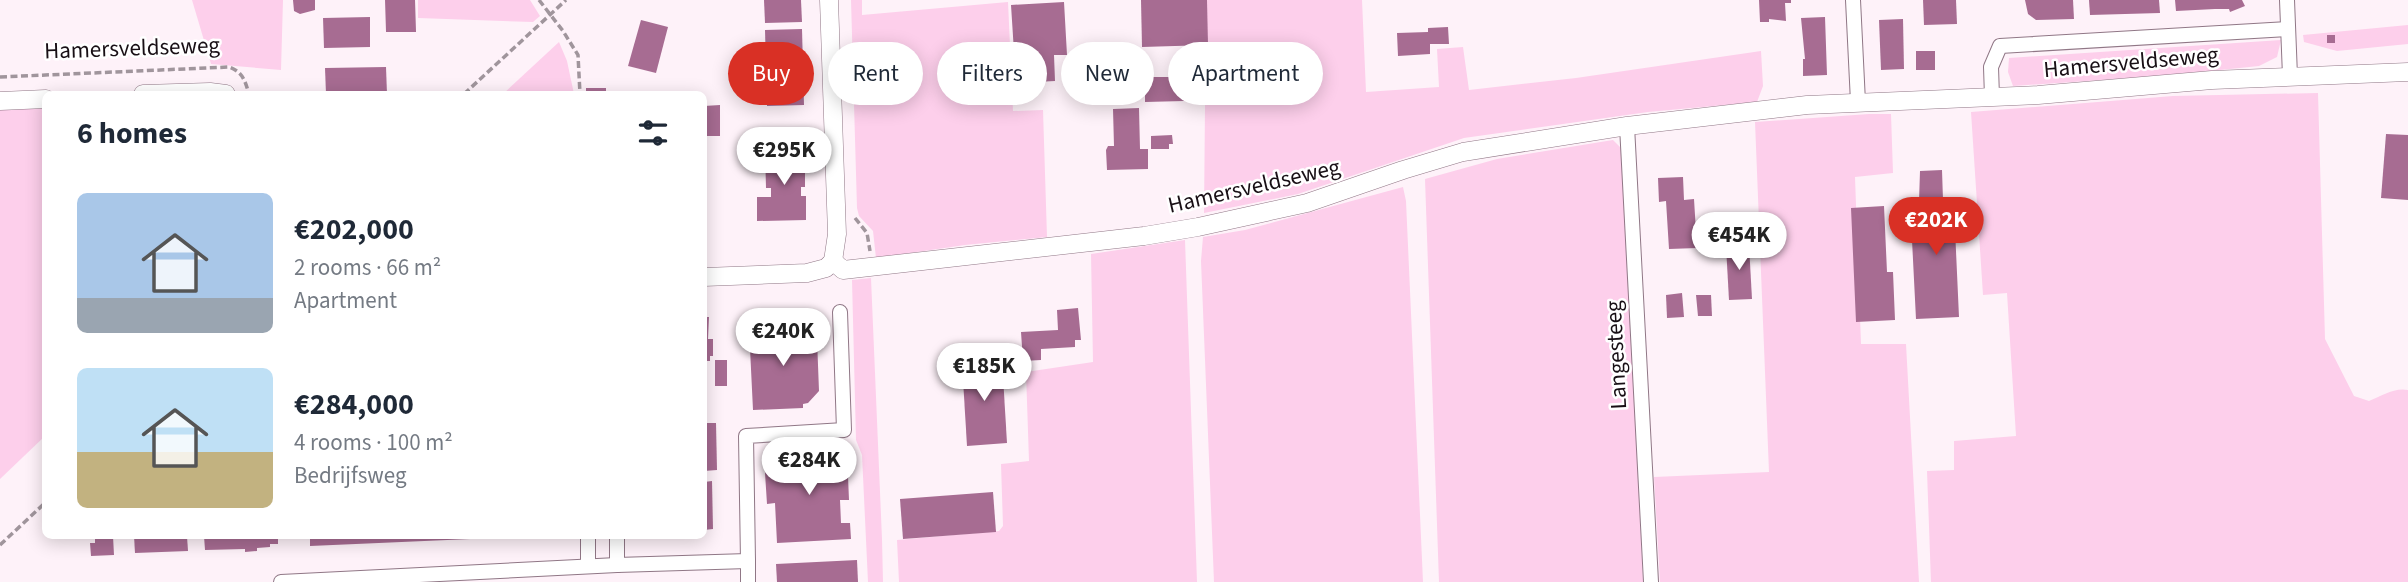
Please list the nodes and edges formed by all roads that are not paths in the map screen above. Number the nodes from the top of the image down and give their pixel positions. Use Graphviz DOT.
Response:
graph roads {
  1 [pos="829,0"];
  2 [pos="1853,0"];
  3 [pos="2287,0"];
  4 [pos="2288,29"];
  5 [pos="2408,72"];
  6 [pos="2290,76"];
  7 [pos="1992,97"];
  8 [pos="42,99"];
  9 [pos="0,101"];
  10 [pos="1858,102"];
  11 [pos="1627,126"];
  12 [pos="833,261"];
  13 [pos="707,277"];
  14 [pos="840,312"];
  15 [pos="588,539"];
  16 [pos="617,539"];
  17 [pos="748,561"];
  18 [pos="617,565"];
  19 [pos="588,566"];
  20 [pos="496,577"];
  21 [pos="316,581"];
  22 [pos="281,582"];
  23 [pos="748,582"];
  24 [pos="1651,582"];
  1 -- 12 [label="street"];
  2 -- 10 [label="street"];
  3 -- 4 [label="street"];
  4 -- 6 [label="street"];
  4 -- 7 [label="street"];
  5 -- 6 [label="street, Hamersveldseweg"];
  6 -- 7 [label="street, Hamersveldseweg"];
  7 -- 10 [label="street, Hamersveldseweg"];
  8 -- 9 [label="street"];
  10 -- 11 [label="street, Hamersveldseweg"];
  11 -- 12 [label="street, Hamersveldseweg"];
  11 -- 24 [label="street, Langesteeg"];
  12 -- 13 [label="street"];
  14 -- 17 [label="street"];
  15 -- 19 [label="street"];
  16 -- 18 [label="street"];
  17 -- 18 [label="street"];
  17 -- 23 [label="street"];
  18 -- 19 [label="street"];
  19 -- 20 [label="street"];
  20 -- 21 [label="street"];
  21 -- 22 [label="street"];
}
